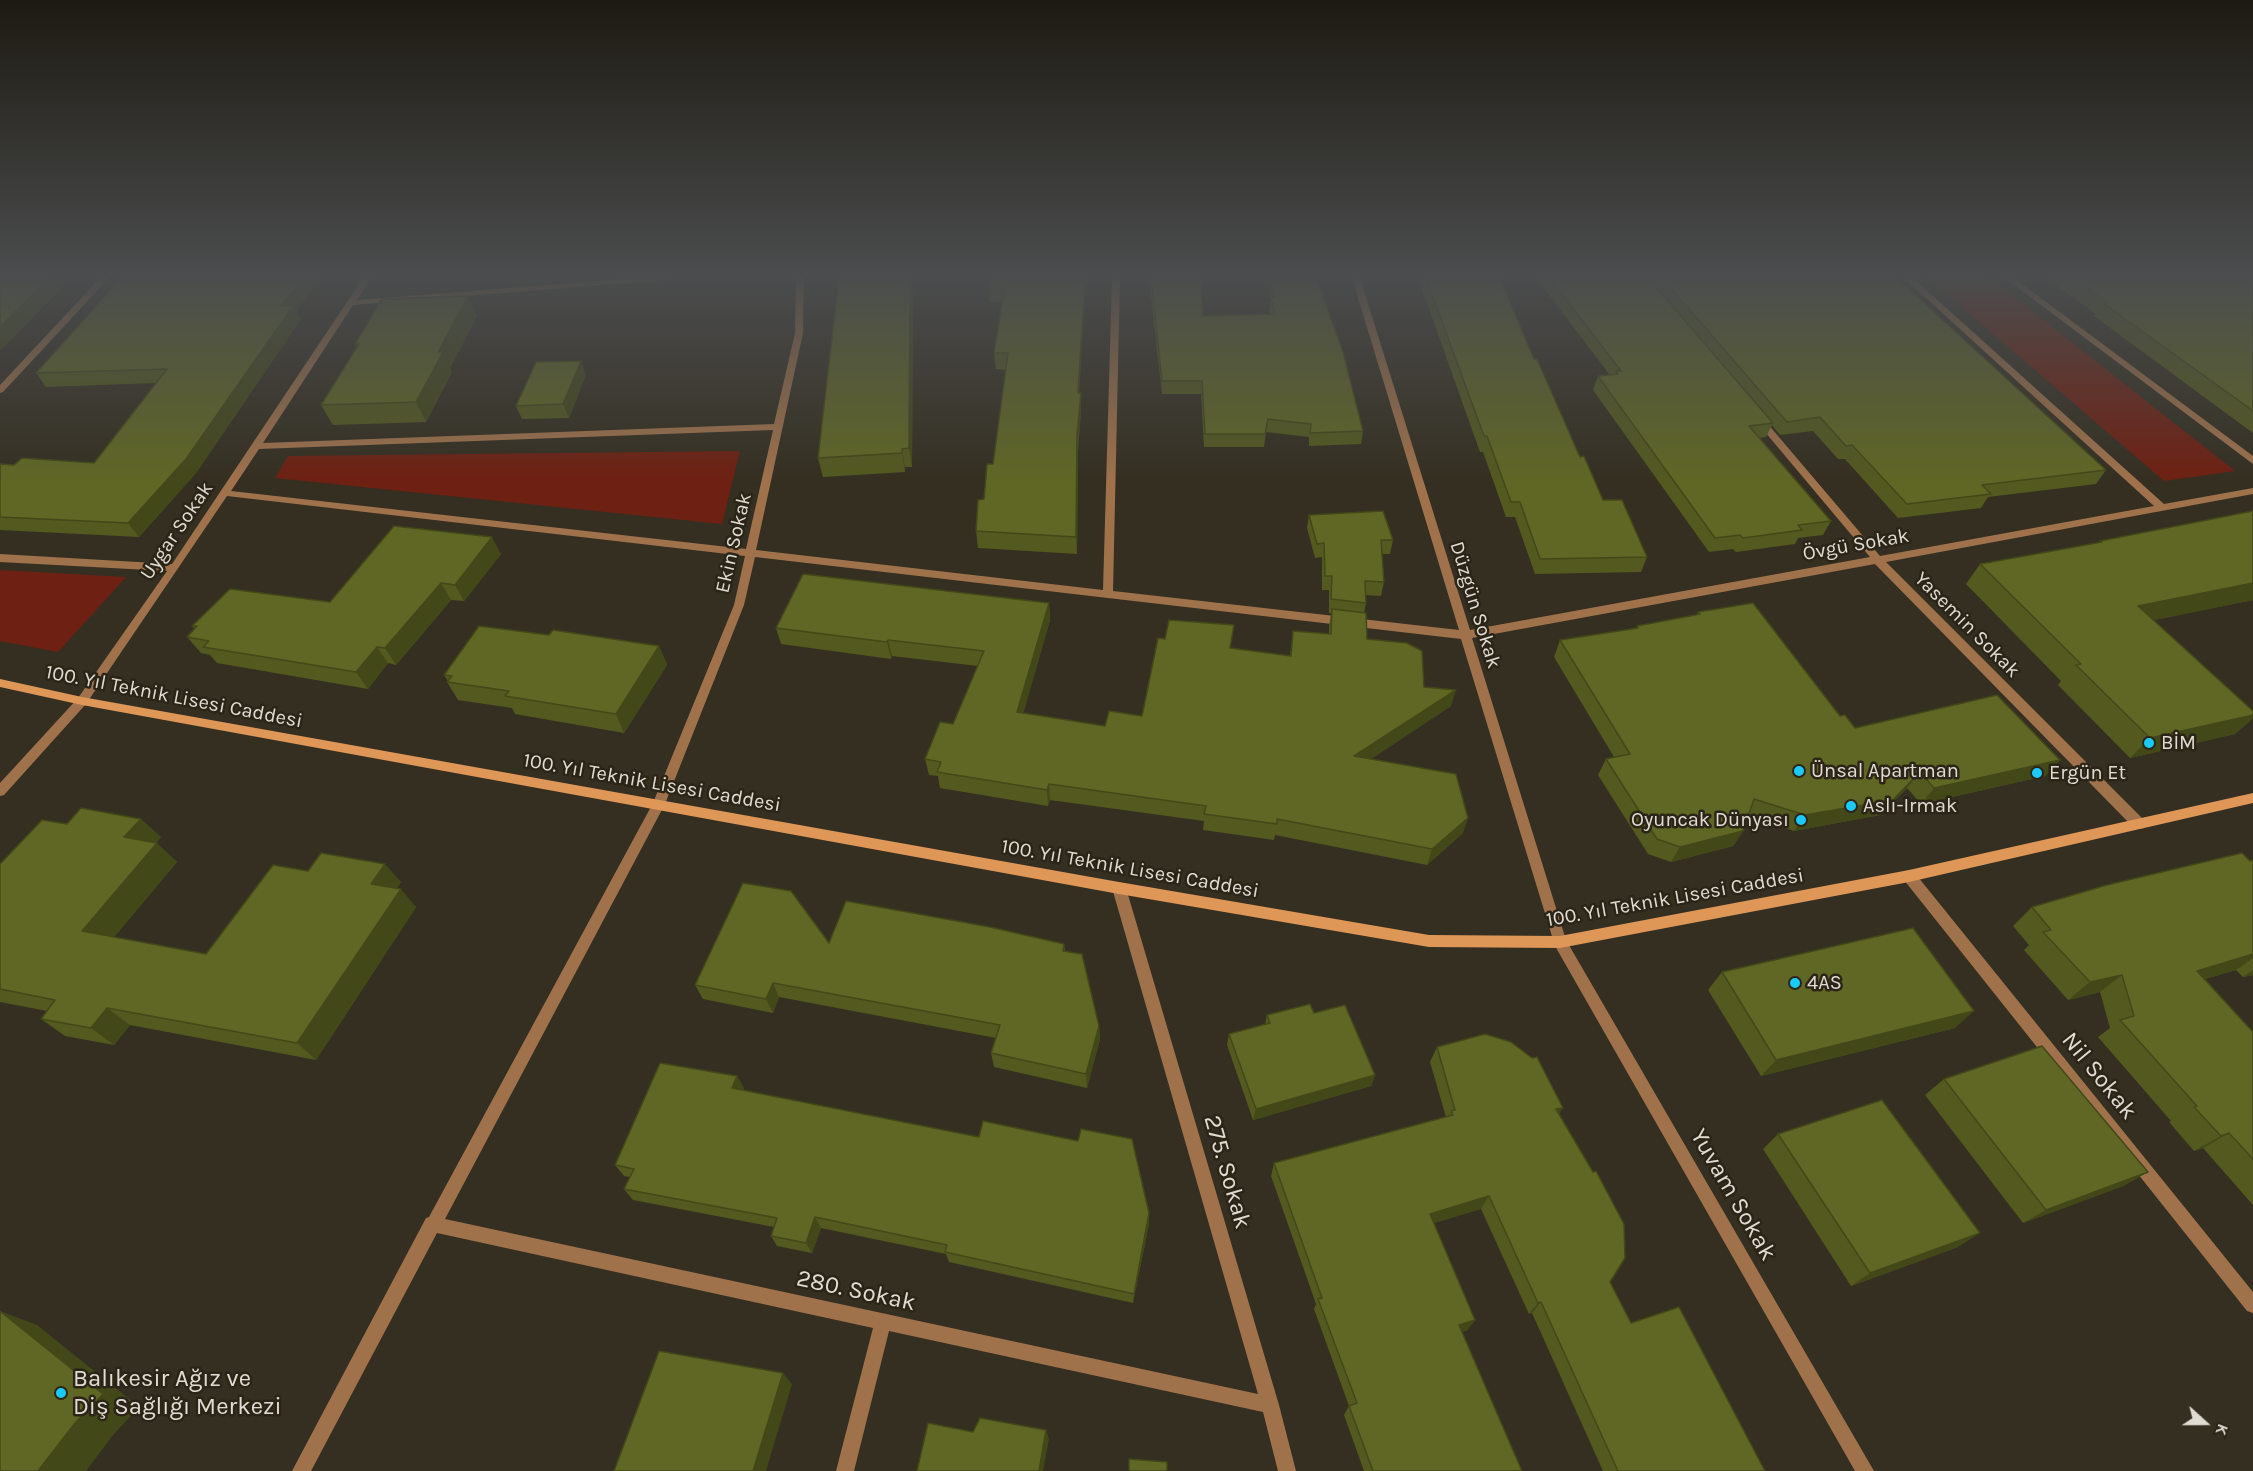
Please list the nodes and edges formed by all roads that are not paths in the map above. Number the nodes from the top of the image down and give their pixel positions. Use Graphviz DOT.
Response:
graph roads {
  1 [pos="41,347"];
  2 [pos="322,347"];
  3 [pos="796,347"];
  4 [pos="1114,347"];
  5 [pos="1377,347"];
  6 [pos="1984,347"];
  7 [pos="2101,347"];
  8 [pos="0,390"];
  9 [pos="1747,405"];
  10 [pos="778,427"];
  11 [pos="256,446"];
  12 [pos="2253,461"];
  13 [pos="2253,491"];
  14 [pos="225,493"];
  15 [pos="2162,508"];
  16 [pos="750,554"];
  17 [pos="0,558"];
  18 [pos="1877,559"];
  19 [pos="175,568"];
  20 [pos="1108,594"];
  21 [pos="1465,634"];
  22 [pos="0,683"];
  23 [pos="82,701"];
  24 [pos="0,792"];
  25 [pos="2253,798"];
  26 [pos="659,804"];
  27 [pos="2139,824"];
  28 [pos="1909,876"];
  29 [pos="1119,888"];
  30 [pos="1560,942"];
  31 [pos="432,1224"];
  32 [pos="2253,1305"];
  33 [pos="883,1321"];
  34 [pos="1270,1405"];
  35 [pos="301,1471"];
  36 [pos="845,1471"];
  37 [pos="1287,1471"];
  38 [pos="1865,1471"];
  1 -- 8 [label="street"];
  2 -- 11 [label="street, Uygar Sokak"];
  3 -- 10 [label="street, Ekin Sokak"];
  4 -- 20 [label="street"];
  5 -- 21 [label="street, Düzgün Sokak"];
  6 -- 15 [label="street"];
  7 -- 12 [label="street"];
  9 -- 18 [label="street, Yasemin Sokak"];
  10 -- 11 [label="street"];
  10 -- 16 [label="street, Ekin Sokak"];
  11 -- 14 [label="street, Uygar Sokak"];
  13 -- 15 [label="street, Övgü Sokak"];
  14 -- 16 [label="street, Övgü Sokak"];
  14 -- 19 [label="street, Uygar Sokak"];
  15 -- 18 [label="street, Övgü Sokak"];
  16 -- 20 [label="street, Övgü Sokak"];
  16 -- 26 [label="street, Ekin Sokak"];
  17 -- 19 [label="street"];
  18 -- 21 [label="street, Övgü Sokak"];
  18 -- 27 [label="street, Yasemin Sokak"];
  19 -- 23 [label="street, Uygar Sokak"];
  20 -- 21 [label="street, Övgü Sokak"];
  21 -- 30 [label="street, Düzgün Sokak"];
  22 -- 23 [label="main road, 100. Yıl Teknik Lisesi Caddesi"];
  23 -- 24 [label="street, Uygar Sokak"];
  23 -- 26 [label="main road, 100. Yıl Teknik Lisesi Caddesi"];
  25 -- 27 [label="main road, 100. Yıl Teknik Lisesi Caddesi"];
  26 -- 29 [label="main road, 100. Yıl Teknik Lisesi Caddesi"];
  26 -- 31 [label="street, Ekin Sokak"];
  27 -- 28 [label="main road, 100. Yıl Teknik Lisesi Caddesi"];
  28 -- 30 [label="main road, 100. Yıl Teknik Lisesi Caddesi"];
  28 -- 32 [label="street, Nil Sokak"];
  29 -- 30 [label="main road, 100. Yıl Teknik Lisesi Caddesi"];
  29 -- 34 [label="street, 275. Sokak"];
  30 -- 38 [label="street, Yuvam Sokak"];
  31 -- 33 [label="street, 280. Sokak"];
  31 -- 35 [label="street, Ekin Sokak"];
  33 -- 34 [label="street, 280. Sokak"];
  33 -- 36 [label="street"];
  34 -- 37 [label="street, 275. Sokak"];
}
